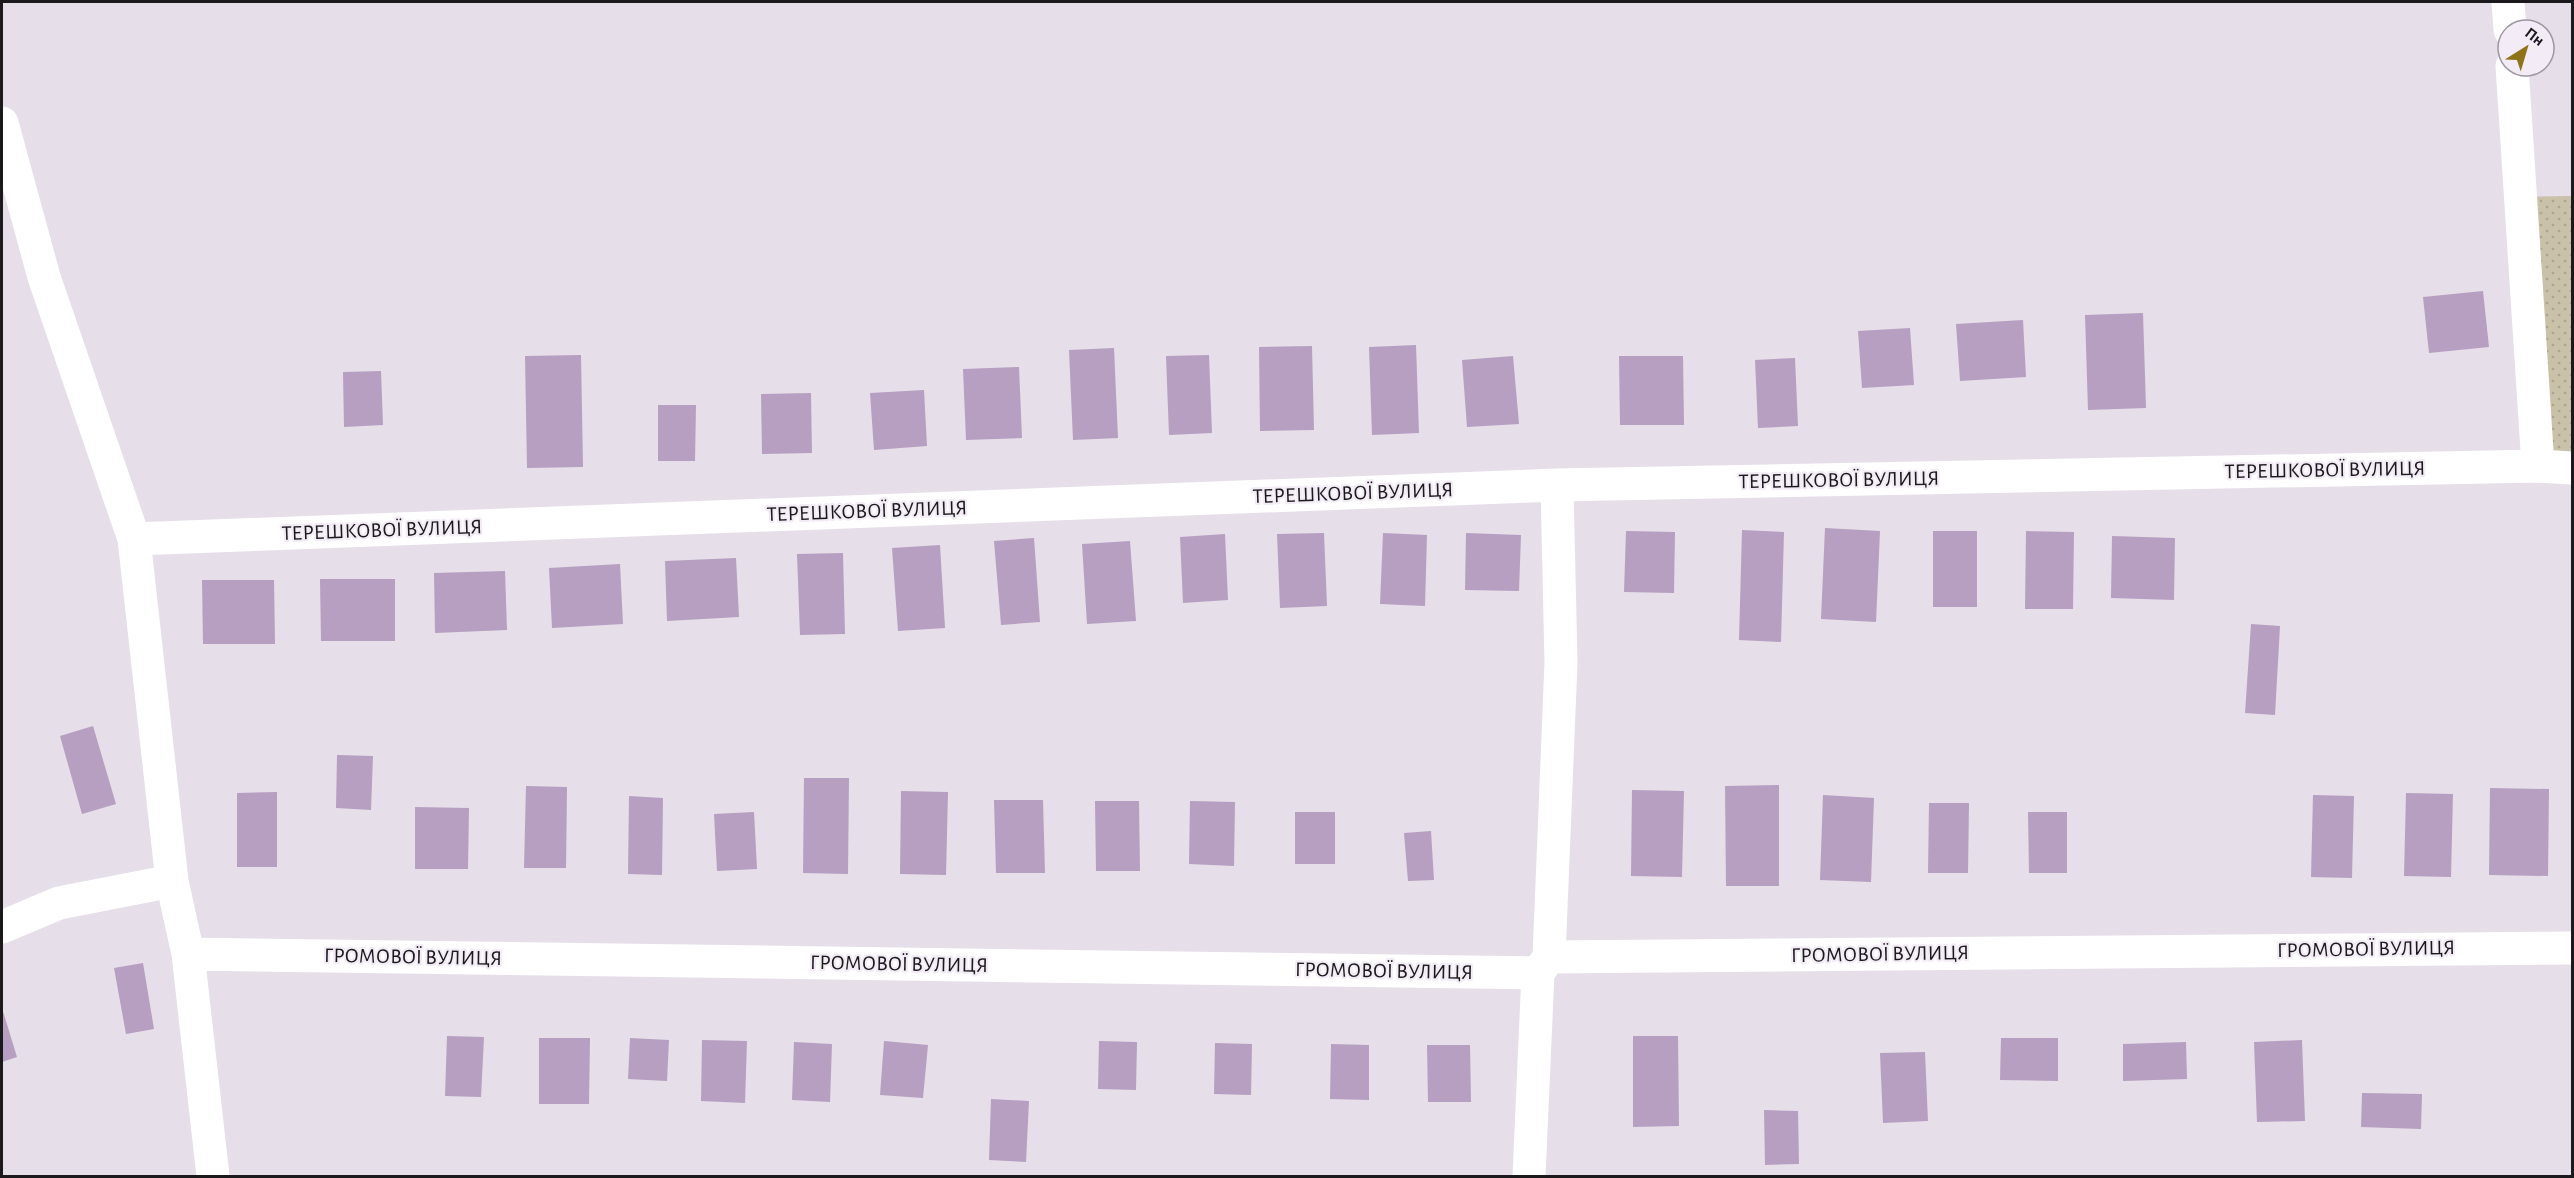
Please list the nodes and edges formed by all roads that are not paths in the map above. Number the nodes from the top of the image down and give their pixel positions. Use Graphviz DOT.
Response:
graph roads {
  1 [pos="2508,2"];
  2 [pos="2509,18"];
  3 [pos="2513,78"];
  4 [pos="2,123"];
  5 [pos="2538,466"];
  6 [pos="2572,468"];
  7 [pos="1557,485"];
  8 [pos="134,539"];
  9 [pos="172,881"];
  10 [pos="2,927"];
  11 [pos="2572,948"];
  12 [pos="188,954"];
  13 [pos="1544,965"];
  14 [pos="213,1176"];
  15 [pos="1529,1176"];
  1 -- 2 [label="street"];
  3 -- 5 [label="street"];
  4 -- 8 [label="street"];
  5 -- 6 [label="street, ТЕРЕШКОВОЇ ВУЛИЦЯ"];
  5 -- 7 [label="street, ТЕРЕШКОВОЇ ВУЛИЦЯ"];
  7 -- 8 [label="street, ТЕРЕШКОВОЇ ВУЛИЦЯ"];
  7 -- 13 [label="street"];
  8 -- 9 [label="street"];
  9 -- 10 [label="street"];
  9 -- 12 [label="street"];
  11 -- 13 [label="street, ГРОМОВОЇ ВУЛИЦЯ"];
  12 -- 13 [label="street, ГРОМОВОЇ ВУЛИЦЯ"];
  12 -- 14 [label="street"];
  13 -- 15 [label="street"];
}
